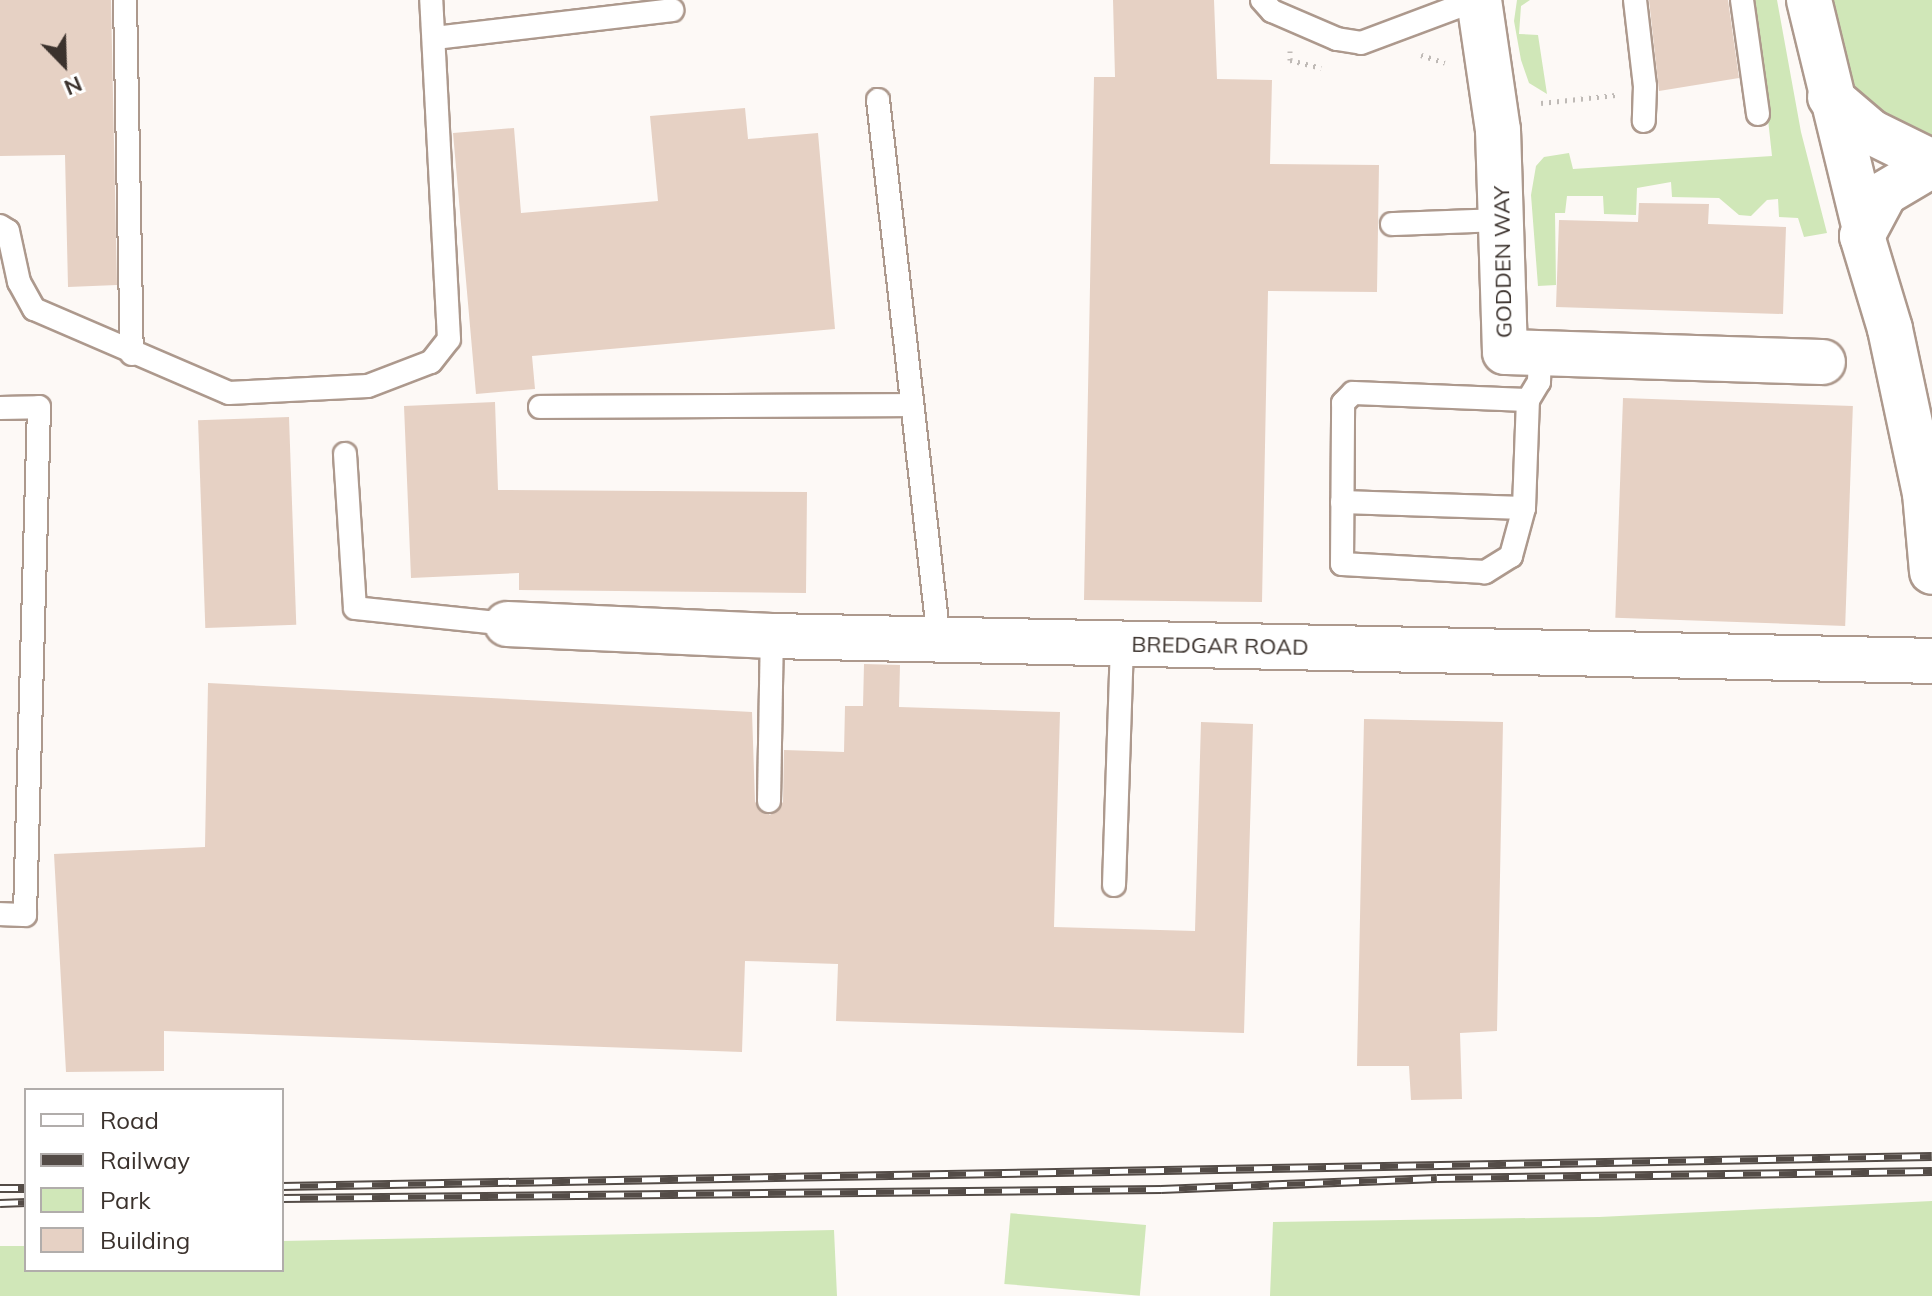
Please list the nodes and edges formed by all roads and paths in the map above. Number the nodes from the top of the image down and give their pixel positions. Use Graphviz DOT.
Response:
graph roads {
  1 [pos="125,0"];
  2 [pos="431,0"];
  3 [pos="1262,0"];
  4 [pos="1478,0"];
  5 [pos="1635,0"];
  6 [pos="1742,0"];
  7 [pos="1809,0"];
  8 [pos="672,10"];
  9 [pos="435,38"];
  10 [pos="1645,92"];
  11 [pos="1830,97"];
  12 [pos="878,100"];
  13 [pos="1541,103"];
  14 [pos="1758,114"];
  15 [pos="1644,121"];
  16 [pos="1932,164"];
  17 [pos="1503,220"];
  18 [pos="1392,224"];
  19 [pos="0,226"];
  20 [pos="1864,226"];
  21 [pos="1540,353"];
  22 [pos="132,354"];
  23 [pos="1823,362"];
  24 [pos="1528,400"];
  25 [pos="912,405"];
  26 [pos="540,407"];
  27 [pos="0,408"];
  28 [pos="345,454"];
  29 [pos="1342,502"];
  30 [pos="1524,508"];
  31 [pos="1932,572"];
  32 [pos="507,624"];
  33 [pos="772,636"];
  34 [pos="939,640"];
  35 [pos="1122,644"];
  36 [pos="1932,661"];
  37 [pos="769,801"];
  38 [pos="1114,885"];
  39 [pos="0,914"];
  1 -- 22 [label="lane"];
  2 -- 9 [label="lane"];
  3 -- 4 [label="lane"];
  4 -- 17 [label="street, GODDEN WAY"];
  5 -- 10 [label="lane"];
  6 -- 14 [label="lane"];
  7 -- 11 [label="street"];
  8 -- 9 [label="lane"];
  9 -- 22 [label="lane"];
  10 -- 13 [label="path"];
  10 -- 15 [label="lane"];
  11 -- 16 [label="street"];
  11 -- 20 [label="street"];
  12 -- 25 [label="lane"];
  16 -- 20 [label="street"];
  17 -- 18 [label="lane"];
  17 -- 21 [label="street, GODDEN WAY"];
  19 -- 22 [label="lane"];
  20 -- 31 [label="street"];
  21 -- 23 [label="street, GODDEN WAY"];
  21 -- 24 [label="lane"];
  24 -- 29 [label="lane"];
  24 -- 30 [label="lane"];
  25 -- 26 [label="lane"];
  25 -- 34 [label="lane"];
  27 -- 39 [label="lane"];
  28 -- 32 [label="lane"];
  29 -- 30 [label="lane"];
  29 -- 30 [label="lane"];
  32 -- 33 [label="street, BREDGAR ROAD"];
  33 -- 34 [label="street, BREDGAR ROAD"];
  33 -- 37 [label="lane"];
  34 -- 35 [label="street, BREDGAR ROAD"];
  35 -- 36 [label="street, BREDGAR ROAD"];
  35 -- 38 [label="lane"];
}
